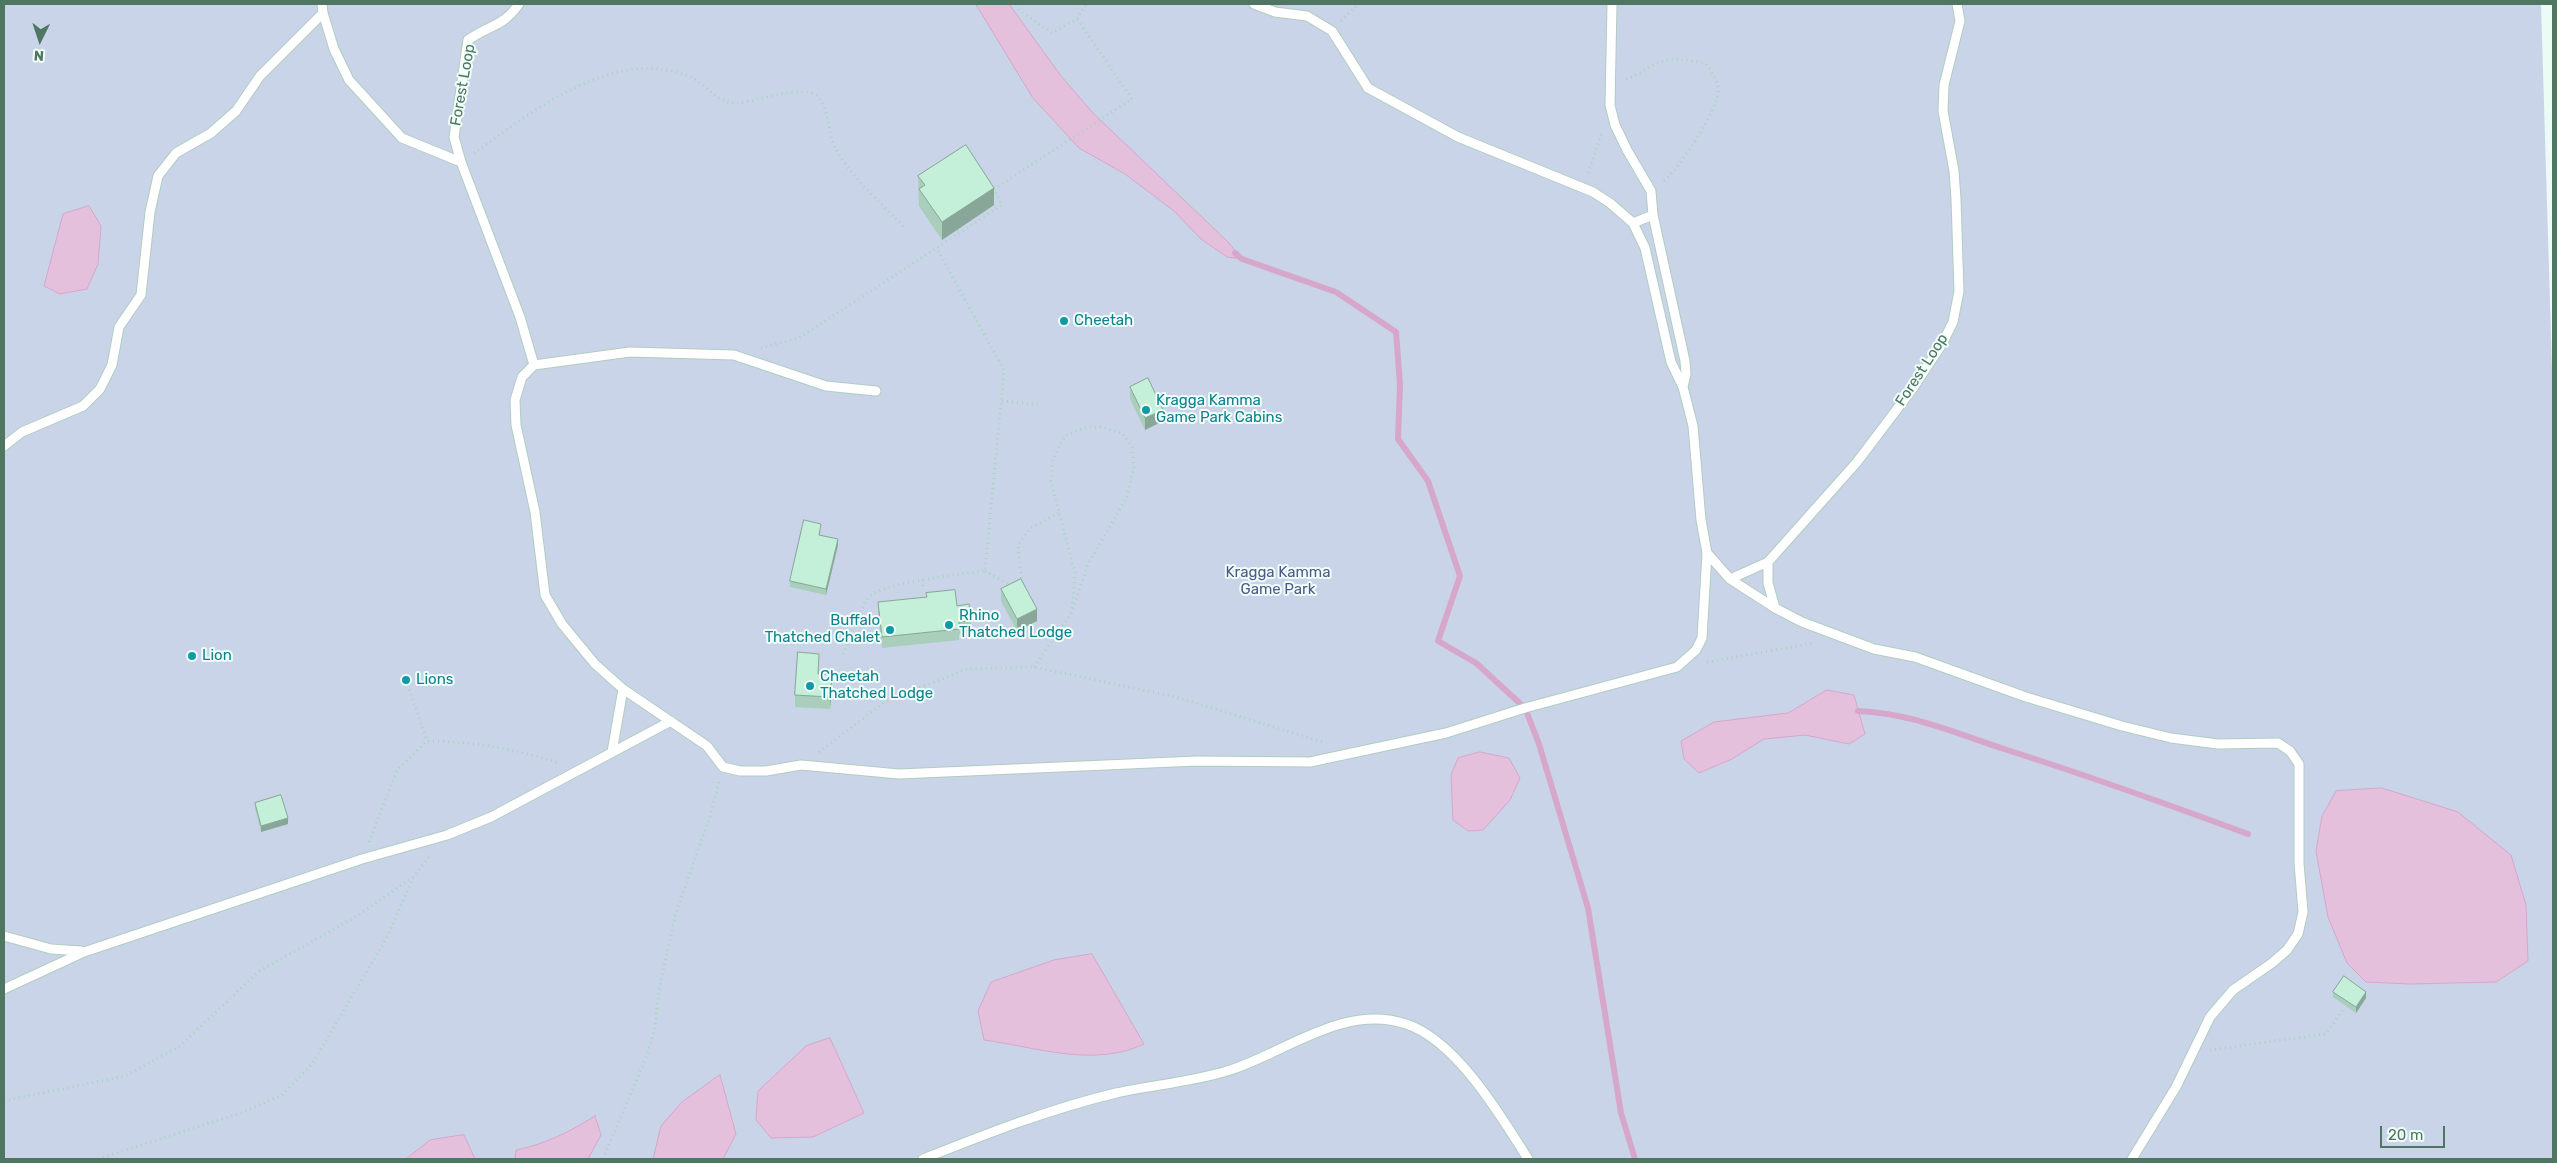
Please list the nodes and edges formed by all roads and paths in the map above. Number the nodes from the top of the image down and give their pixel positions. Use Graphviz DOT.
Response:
graph roads {
  1 [pos="519,4"];
  2 [pos="1018,4"];
  3 [pos="1086,4"];
  4 [pos="1254,4"];
  5 [pos="1358,4"];
  6 [pos="1612,4"];
  7 [pos="1957,4"];
  8 [pos="322,9"];
  9 [pos="1077,19"];
  10 [pos="1332,30"];
  11 [pos="1611,84"];
  12 [pos="1602,130"];
  13 [pos="461,162"];
  14 [pos="991,185"];
  15 [pos="1581,187"];
  16 [pos="994,189"];
  17 [pos="1651,191"];
  18 [pos="1653,216"];
  19 [pos="1633,223"];
  20 [pos="904,227"];
  21 [pos="956,230"];
  22 [pos="959,234"];
  23 [pos="938,250"];
  24 [pos="734,355"];
  25 [pos="534,365"];
  26 [pos="1683,387"];
  27 [pos="876,391"];
  28 [pos="1002,401"];
  29 [pos="1042,405"];
  30 [pos="4,446"];
  31 [pos="1059,513"];
  32 [pos="1707,553"];
  33 [pos="1768,562"];
  34 [pos="985,571"];
  35 [pos="1730,579"];
  36 [pos="923,580"];
  37 [pos="923,588"];
  38 [pos="1775,608"];
  39 [pos="1072,612"];
  40 [pos="1815,643"];
  41 [pos="843,654"];
  42 [pos="1034,667"];
  43 [pos="1677,667"];
  44 [pos="406,680"];
  45 [pos="624,689"];
  46 [pos="671,721"];
  47 [pos="427,741"];
  48 [pos="1334,745"];
  49 [pos="612,752"];
  50 [pos="801,765"];
  51 [pos="723,767"];
  52 [pos="578,770"];
  53 [pos="430,856"];
  54 [pos="362,859"];
  55 [pos="413,877"];
  56 [pos="4,936"];
  57 [pos="84,952"];
  58 [pos="4,989"];
  59 [pos="2344,1008"];
  60 [pos="2192,1053"];
  61 [pos="4,1101"];
  62 [pos="98,1159"];
  63 [pos="603,1159"];
  64 [pos="922,1159"];
  65 [pos="1528,1159"];
  66 [pos="2132,1159"];
  1 -- 13 [label="lane, Forest Loop"];
  2 -- 9 [label="path"];
  3 -- 9 [label="path"];
  4 -- 10 [label="lane"];
  5 -- 10 [label="path"];
  6 -- 11 [label="lane"];
  7 -- 33 [label="lane, Forest Loop"];
  8 -- 13 [label="lane"];
  8 -- 30 [label="lane"];
  9 -- 16 [label="path"];
  10 -- 15 [label="lane"];
  11 -- 17 [label="lane"];
  11 -- 17 [label="path"];
  12 -- 15 [label="path"];
  13 -- 20 [label="path"];
  13 -- 25 [label="lane"];
  14 -- 16 [label="path"];
  15 -- 19 [label="lane"];
  16 -- 22 [label="path"];
  17 -- 18 [label="lane"];
  18 -- 19 [label="lane"];
  18 -- 26 [label="lane"];
  19 -- 26 [label="lane"];
  21 -- 22 [label="path"];
  22 -- 23 [label="path"];
  23 -- 24 [label="path"];
  23 -- 28 [label="path"];
  24 -- 25 [label="lane"];
  24 -- 27 [label="lane"];
  25 -- 45 [label="lane"];
  26 -- 32 [label="lane"];
  28 -- 29 [label="path"];
  28 -- 34 [label="path"];
  31 -- 34 [label="path"];
  31 -- 39 [label="path"];
  31 -- 39 [label="path"];
  32 -- 35 [label="lane"];
  32 -- 43 [label="lane"];
  33 -- 35 [label="lane, Forest Loop"];
  33 -- 38 [label="lane"];
  34 -- 36 [label="path"];
  35 -- 38 [label="lane"];
  36 -- 37 [label="path"];
  36 -- 41 [label="path"];
  38 -- 60 [label="lane"];
  39 -- 42 [label="path"];
  40 -- 43 [label="path"];
  42 -- 48 [label="path"];
  42 -- 50 [label="path"];
  43 -- 50 [label="lane"];
  44 -- 47 [label="path"];
  45 -- 46 [label="lane"];
  45 -- 49 [label="lane"];
  46 -- 49 [label="lane"];
  46 -- 51 [label="lane"];
  47 -- 52 [label="path"];
  47 -- 54 [label="path"];
  49 -- 52 [label="lane"];
  50 -- 51 [label="lane"];
  51 -- 63 [label="path"];
  52 -- 54 [label="lane"];
  53 -- 55 [label="path"];
  54 -- 57 [label="lane"];
  55 -- 61 [label="path"];
  55 -- 62 [label="path"];
  56 -- 57 [label="lane"];
  57 -- 58 [label="lane"];
  59 -- 60 [label="path"];
  60 -- 66 [label="lane"];
  64 -- 65 [label="lane"];
}
